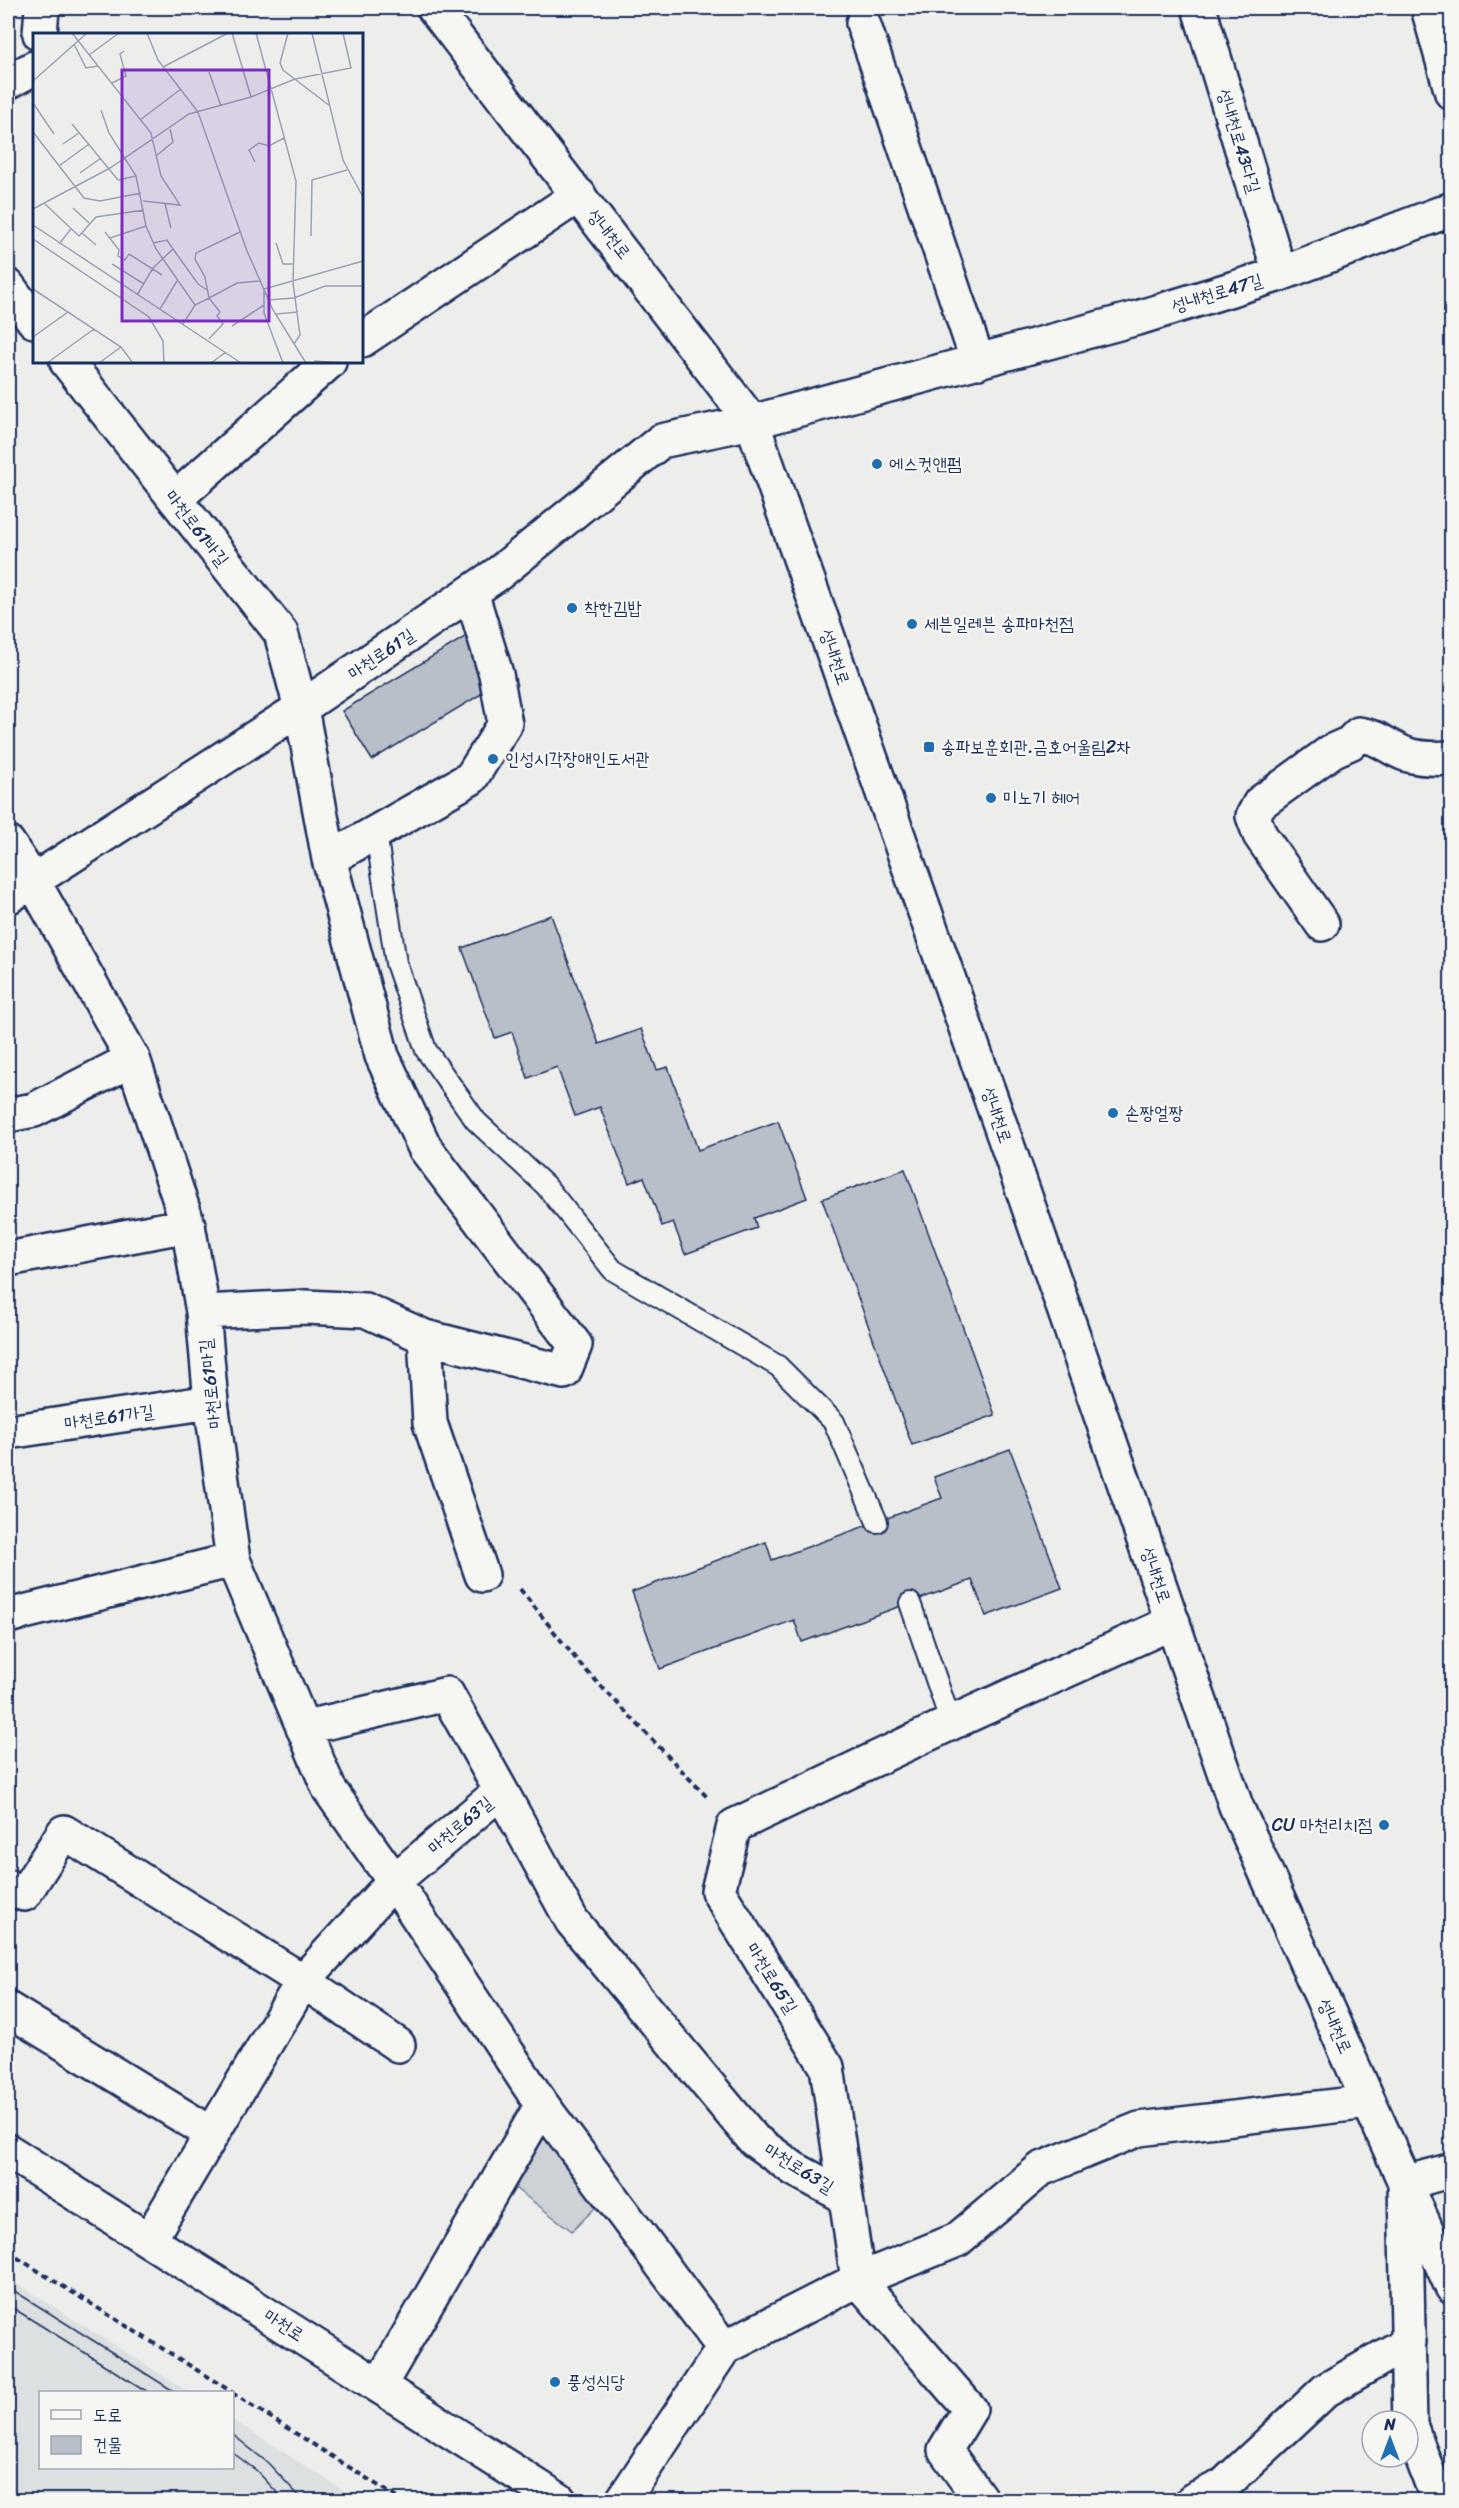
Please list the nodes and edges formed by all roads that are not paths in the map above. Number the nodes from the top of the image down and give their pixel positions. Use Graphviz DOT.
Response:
graph roads {
  1 [pos="42,8"];
  2 [pos="434,8"];
  3 [pos="1199,8"];
  4 [pos="1428,8"];
  5 [pos="863,24"];
  6 [pos="40,33"];
  7 [pos="33,69"];
  8 [pos="8,82"];
  9 [pos="1452,93"];
  10 [pos="579,195"];
  11 [pos="1452,209"];
  12 [pos="1280,274"];
  13 [pos="9,292"];
  14 [pos="33,320"];
  15 [pos="363,339"];
  16 [pos="978,362"];
  17 [pos="68,363"];
  18 [pos="328,363"];
  19 [pos="752,422"];
  20 [pos="175,499"];
  21 [pos="471,592"];
  22 [pos="302,708"];
  23 [pos="1452,758"];
  24 [pos="376,833"];
  25 [pos="8,843"];
  26 [pos="329,859"];
  27 [pos="20,889"];
  28 [pos="1322,924"];
  29 [pos="133,1059"];
  30 [pos="8,1115"];
  31 [pos="188,1225"];
  32 [pos="8,1259"];
  33 [pos="203,1312"];
  34 [pos="425,1337"];
  35 [pos="211,1402"];
  36 [pos="8,1432"];
  37 [pos="877,1522"];
  38 [pos="233,1560"];
  39 [pos="482,1575"];
  40 [pos="910,1603"];
  41 [pos="8,1616"];
  42 [pos="1173,1622"];
  43 [pos="951,1723"];
  44 [pos="303,1728"];
  45 [pos="501,1791"];
  46 [pos="394,1881"];
  47 [pos="8,1887"];
  48 [pos="303,1981"];
  49 [pos="8,2009"];
  50 [pos="398,2045"];
  51 [pos="1368,2102"];
  52 [pos="542,2104"];
  53 [pos="212,2134"];
  54 [pos="8,2151"];
  55 [pos="1452,2170"];
  56 [pos="1405,2183"];
  57 [pos="846,2197"];
  58 [pos="149,2240"];
  59 [pos="858,2280"];
  60 [pos="1452,2287"];
  61 [pos="1409,2342"];
  62 [pos="724,2348"];
  63 [pos="379,2386"];
  64 [pos="559,2500"];
  65 [pos="623,2500"];
  66 [pos="981,2500"];
  67 [pos="1193,2500"];
  68 [pos="1438,2500"];
  1 -- 6 [label="street"];
  2 -- 10 [label="street, 성내천로"];
  3 -- 12 [label="street, 성내천로43다길"];
  4 -- 9 [label="street"];
  5 -- 16 [label="street"];
  7 -- 8 [label="street"];
  10 -- 15 [label="street"];
  10 -- 19 [label="street, 성내천로"];
  11 -- 12 [label="street, 성내천로47길"];
  12 -- 16 [label="street, 성내천로47길"];
  13 -- 14 [label="street"];
  16 -- 19 [label="street, 성내천로47길"];
  17 -- 20 [label="street, 마천로61바길"];
  18 -- 20 [label="street"];
  19 -- 21 [label="street, 마천로61길"];
  19 -- 42 [label="street, 성내천로"];
  20 -- 22 [label="street, 마천로61바길"];
  21 -- 22 [label="street, 마천로61길"];
  21 -- 24 [label="street"];
  22 -- 26 [label="street, 마천로61바길"];
  22 -- 27 [label="street, 마천로61길"];
  23 -- 28 [label="street"];
  24 -- 26 [label="street"];
  24 -- 37 [label="lane"];
  25 -- 27 [label="street, 마천로61마길"];
  26 -- 34 [label="street, 마천로61바길"];
  27 -- 29 [label="street, 마천로61마길"];
  29 -- 30 [label="street"];
  29 -- 31 [label="street, 마천로61마길"];
  31 -- 32 [label="street"];
  31 -- 33 [label="street, 마천로61마길"];
  33 -- 34 [label="street"];
  33 -- 35 [label="street, 마천로61마길"];
  34 -- 39 [label="street"];
  35 -- 36 [label="street, 마천로61가길"];
  35 -- 38 [label="street, 마천로61마길"];
  38 -- 41 [label="street"];
  38 -- 44 [label="street, 마천로61마길"];
  40 -- 43 [label="lane"];
  42 -- 43 [label="street"];
  42 -- 51 [label="street, 성내천로"];
  43 -- 57 [label="street, 마천로65길"];
  44 -- 45 [label="street"];
  44 -- 46 [label="street, 마천로61마길"];
  45 -- 46 [label="street, 마천로63길"];
  45 -- 57 [label="street, 마천로63길"];
  46 -- 48 [label="street, 마천로63길"];
  46 -- 52 [label="street, 마천로61마길"];
  47 -- 48 [label="street"];
  48 -- 50 [label="street"];
  48 -- 53 [label="street, 마천로63길"];
  49 -- 53 [label="street"];
  51 -- 56 [label="street, 성내천로"];
  51 -- 59 [label="street"];
  52 -- 62 [label="street, 마천로61마길"];
  52 -- 63 [label="street"];
  53 -- 58 [label="street, 마천로63길"];
  54 -- 58 [label="street, 마천로"];
  55 -- 56 [label="street"];
  56 -- 60 [label="street, 성내천로"];
  56 -- 61 [label="street"];
  57 -- 59 [label="street, 마천로65길"];
  58 -- 63 [label="street, 마천로"];
  59 -- 62 [label="street"];
  59 -- 66 [label="street"];
  61 -- 67 [label="street"];
  61 -- 68 [label="street"];
  62 -- 65 [label="street"];
  63 -- 64 [label="street, 마천로"];
}
